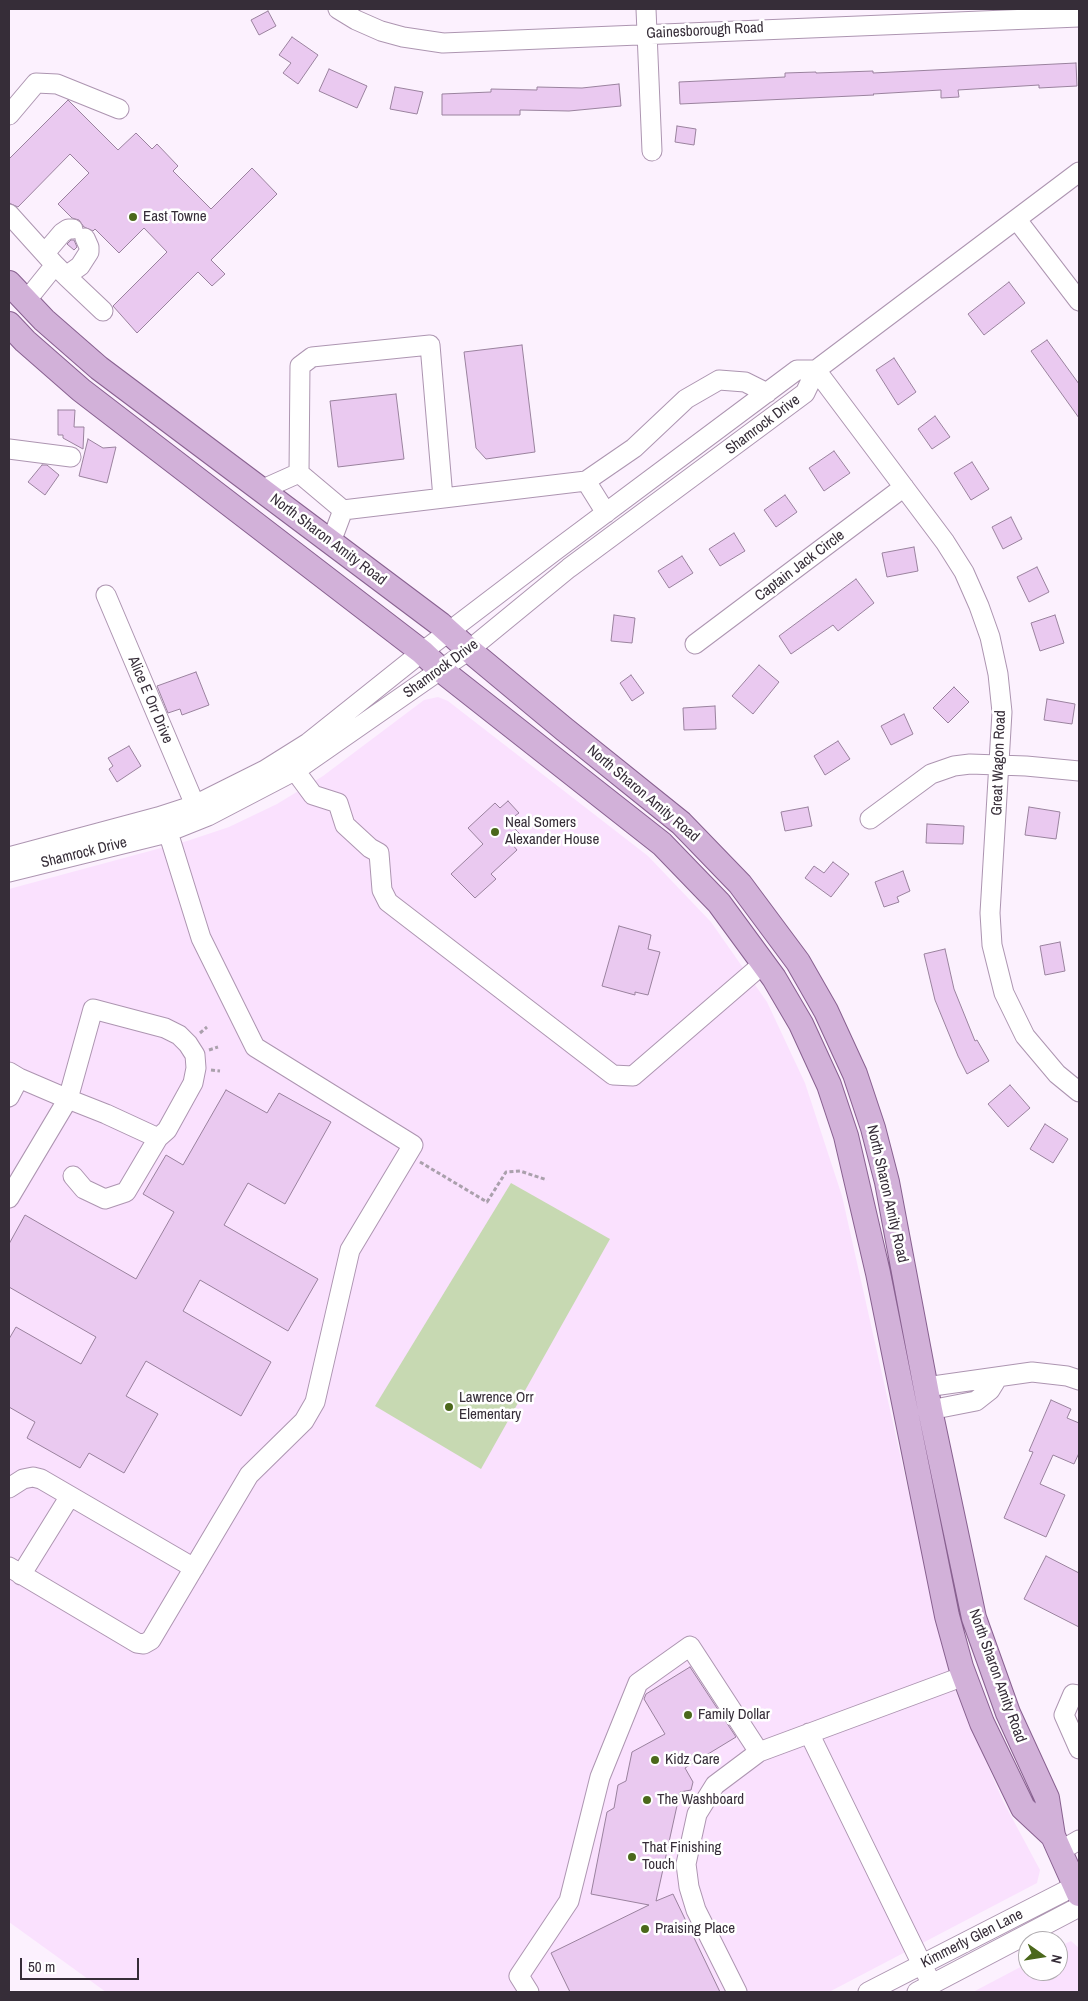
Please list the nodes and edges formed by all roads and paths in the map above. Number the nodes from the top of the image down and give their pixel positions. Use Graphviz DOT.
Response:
graph roads {
  1 [pos="338,9"];
  2 [pos="646,9"];
  3 [pos="926,15"];
  4 [pos="1079,17"];
  5 [pos="646,34"];
  6 [pos="119,108"];
  7 [pos="9,115"];
  8 [pos="652,151"];
  9 [pos="1079,172"];
  10 [pos="9,214"];
  11 [pos="1017,220"];
  12 [pos="55,265"];
  13 [pos="9,283"];
  14 [pos="26,301"];
  15 [pos="1079,301"];
  16 [pos="103,311"];
  17 [pos="9,324"];
  18 [pos="816,370"];
  19 [pos="767,393"];
  20 [pos="9,449"];
  21 [pos="71,458"];
  22 [pos="299,473"];
  23 [pos="586,481"];
  24 [pos="904,487"];
  25 [pos="261,490"];
  26 [pos="443,498"];
  27 [pos="343,510"];
  28 [pos="606,513"];
  29 [pos="330,542"];
  30 [pos="106,595"];
  31 [pos="449,632"];
  32 [pos="695,644"];
  33 [pos="469,650"];
  34 [pos="422,652"];
  35 [pos="442,670"];
  36 [pos="290,764"];
  37 [pos="1000,765"];
  38 [pos="1079,771"];
  39 [pos="195,805"];
  40 [pos="870,819"];
  41 [pos="168,832"];
  42 [pos="9,857"];
  43 [pos="9,872"];
  44 [pos="764,964"];
  45 [pos="14,1075"];
  46 [pos="1079,1092"];
  47 [pos="9,1097"];
  48 [pos="68,1099"];
  49 [pos="158,1138"];
  50 [pos="415,1160"];
  51 [pos="73,1176"];
  52 [pos="547,1180"];
  53 [pos="9,1198"];
  54 [pos="878,1273"];
  55 [pos="1079,1380"];
  56 [pos="928,1399"];
  57 [pos="9,1488"];
  58 [pos="70,1496"];
  59 [pos="194,1568"];
  60 [pos="15,1571"];
  61 [pos="964,1676"];
  62 [pos="1079,1695"];
  63 [pos="809,1733"];
  64 [pos="1077,1739"];
  65 [pos="758,1752"];
  66 [pos="1064,1842"];
  67 [pos="1078,1896"];
  68 [pos="922,1964"];
  69 [pos="925,1988"];
  70 [pos="529,1992"];
  71 [pos="737,1992"];
  72 [pos="868,1992"];
  1 -- 5 [label="street, Gainesborough Road"];
  2 -- 5 [label="street"];
  3 -- 4 [label="street, Gainesborough Road"];
  3 -- 5 [label="street, Gainesborough Road"];
  5 -- 8 [label="street"];
  6 -- 7 [label="street"];
  9 -- 11 [label="street, Shamrock Drive"];
  10 -- 12 [label="street"];
  11 -- 15 [label="street"];
  11 -- 18 [label="street, Shamrock Drive"];
  12 -- 12 [label="street"];
  12 -- 14 [label="street"];
  12 -- 16 [label="street"];
  13 -- 14 [label="main road, North Sharon Amity Road"];
  14 -- 25 [label="main road, North Sharon Amity Road"];
  17 -- 34 [label="main road, North Sharon Amity Road"];
  18 -- 19 [label="street, Shamrock Drive"];
  18 -- 24 [label="street, Great Wagon Road"];
  18 -- 33 [label="street, Shamrock Drive"];
  19 -- 23 [label="street"];
  19 -- 28 [label="street, Shamrock Drive"];
  20 -- 21 [label="street"];
  22 -- 25 [label="street"];
  22 -- 26 [label="street"];
  22 -- 27 [label="street"];
  23 -- 26 [label="street"];
  23 -- 28 [label="street"];
  24 -- 32 [label="street, Captain Jack Circle"];
  24 -- 37 [label="street, Great Wagon Road"];
  25 -- 29 [label="main road, North Sharon Amity Road"];
  26 -- 27 [label="street"];
  27 -- 29 [label="street"];
  28 -- 31 [label="street, Shamrock Drive"];
  29 -- 31 [label="main road, North Sharon Amity Road"];
  30 -- 39 [label="street, Alice E Orr Drive"];
  31 -- 33 [label="main road, North Sharon Amity Road"];
  31 -- 34 [label="street, Shamrock Drive"];
  33 -- 35 [label="street, Shamrock Drive"];
  33 -- 56 [label="main road, North Sharon Amity Road"];
  34 -- 35 [label="main road, North Sharon Amity Road"];
  34 -- 36 [label="street, Shamrock Drive"];
  35 -- 36 [label="street, Shamrock Drive"];
  35 -- 44 [label="main road, North Sharon Amity Road"];
  36 -- 39 [label="street, Shamrock Drive"];
  36 -- 41 [label="street, Shamrock Drive"];
  36 -- 44 [label="street"];
  37 -- 38 [label="street"];
  37 -- 40 [label="street"];
  37 -- 46 [label="street, Great Wagon Road"];
  39 -- 42 [label="street, Shamrock Drive"];
  41 -- 43 [label="street, Shamrock Drive"];
  41 -- 59 [label="street"];
  44 -- 54 [label="main road, North Sharon Amity Road"];
  45 -- 47 [label="street"];
  45 -- 48 [label="street"];
  48 -- 49 [label="street"];
  48 -- 49 [label="street"];
  48 -- 53 [label="street"];
  49 -- 51 [label="street"];
  50 -- 52 [label="path"];
  54 -- 56 [label="main road"];
  54 -- 61 [label="main road, North Sharon Amity Road"];
  55 -- 56 [label="street"];
  56 -- 66 [label="main road, North Sharon Amity Road"];
  57 -- 58 [label="street"];
  58 -- 59 [label="street"];
  58 -- 60 [label="street"];
  59 -- 60 [label="street"];
  61 -- 63 [label="street"];
  61 -- 66 [label="main road, North Sharon Amity Road"];
  62 -- 64 [label="street"];
  63 -- 65 [label="street"];
  63 -- 68 [label="street"];
  65 -- 70 [label="street"];
  65 -- 71 [label="street"];
  66 -- 67 [label="main road, North Sharon Amity Road"];
  67 -- 68 [label="street, Kimmerly Glen Lane"];
  67 -- 69 [label="street, Kimmerly Glen Lane"];
  68 -- 69 [label="street"];
  68 -- 72 [label="street, Kimmerly Glen Lane"];
}
